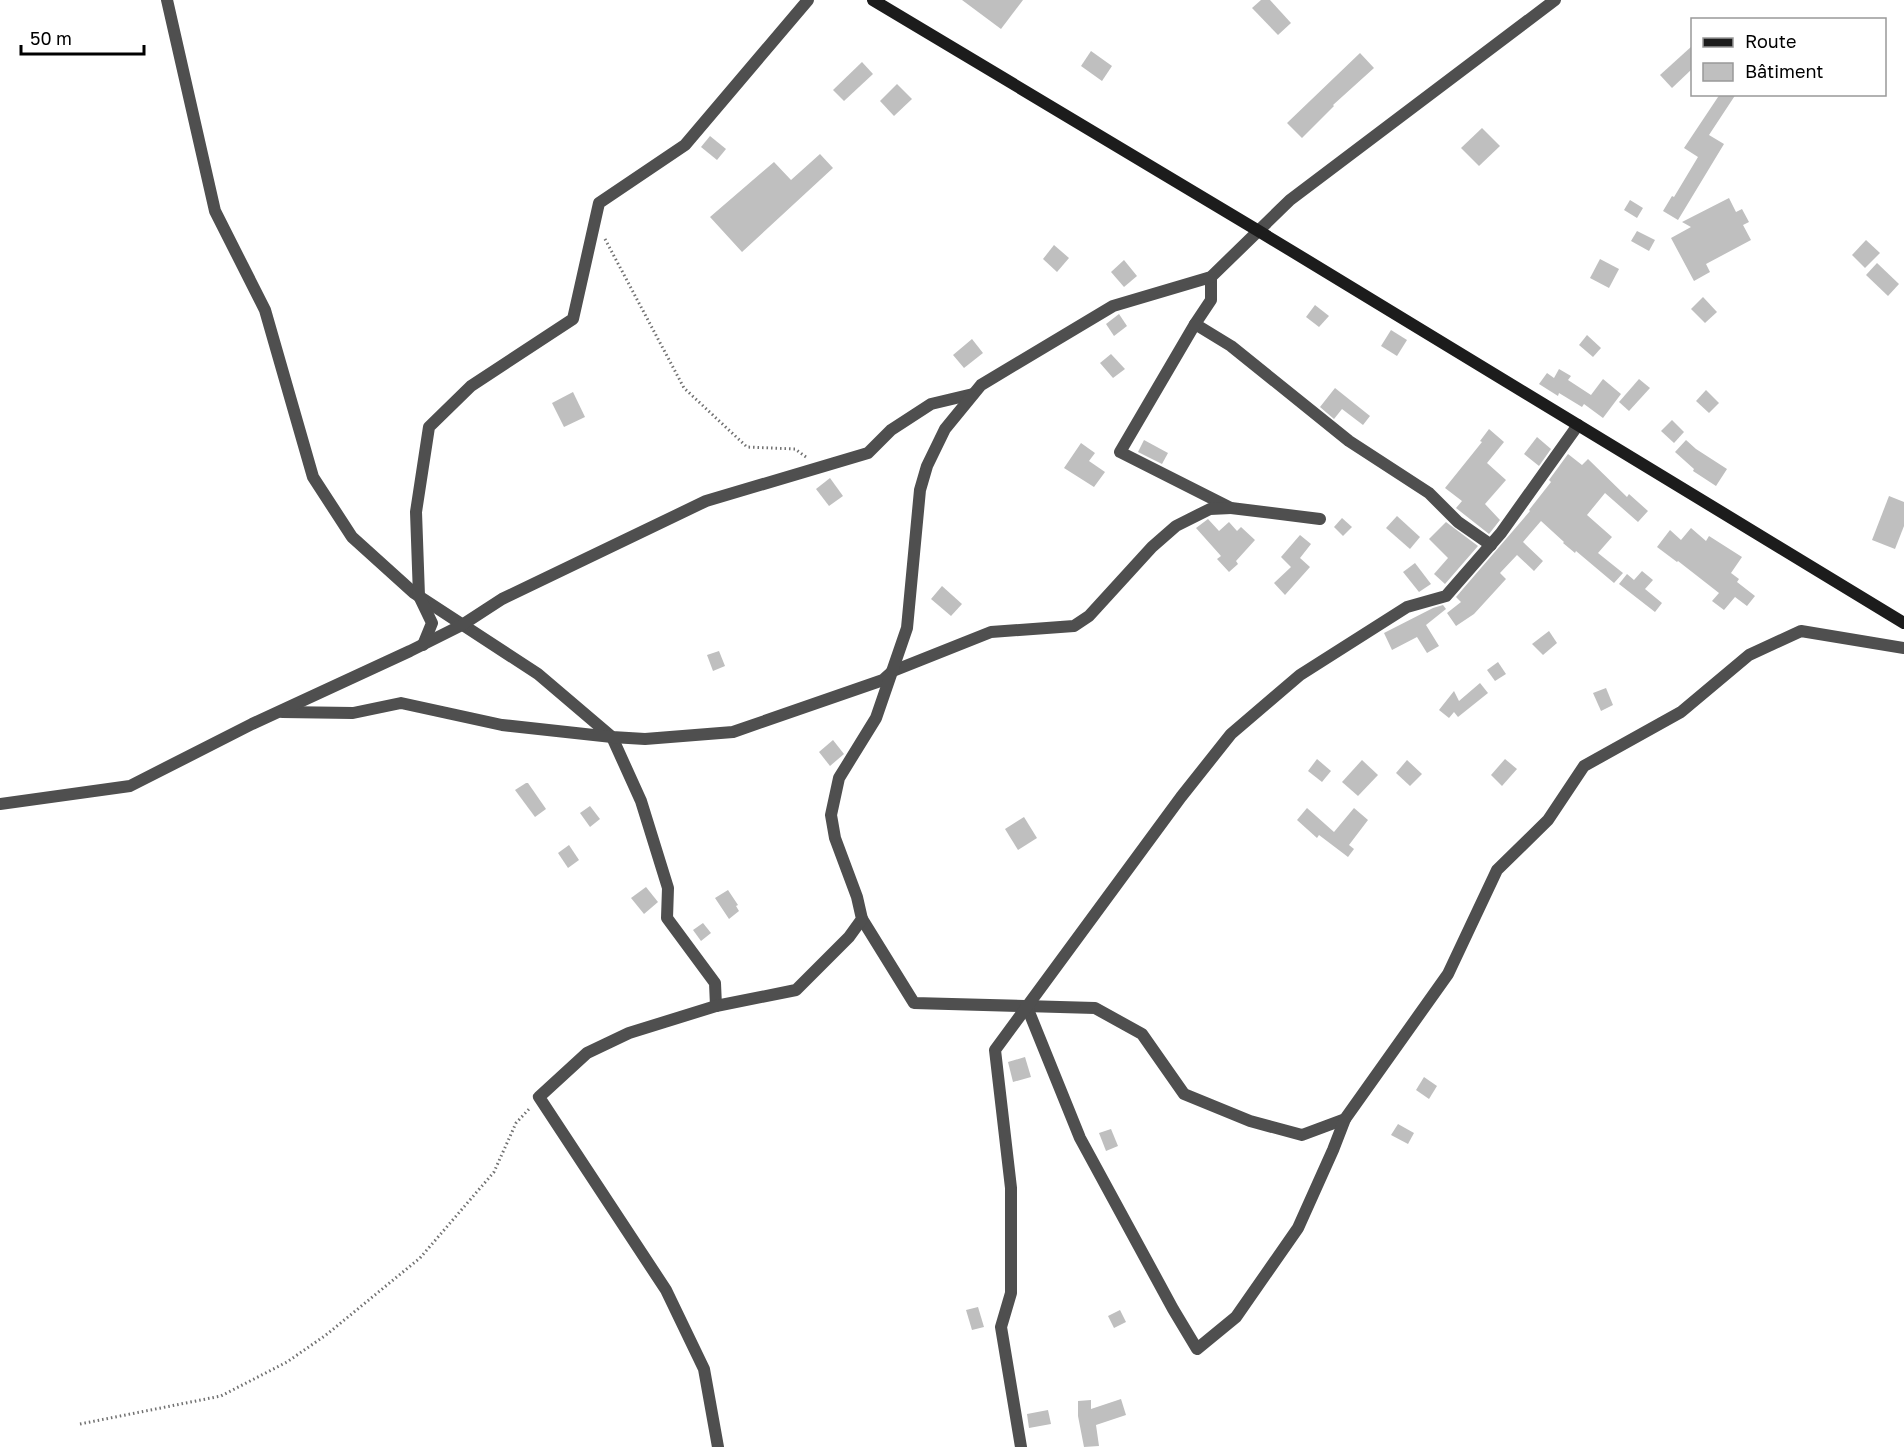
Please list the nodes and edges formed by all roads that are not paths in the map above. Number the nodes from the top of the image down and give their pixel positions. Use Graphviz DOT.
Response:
graph roads {
  1 [pos="167,0"];
  2 [pos="808,0"];
  3 [pos="873,0"];
  4 [pos="1555,0"];
  5 [pos="1257,230"];
  6 [pos="1211,278"];
  7 [pos="1195,324"];
  8 [pos="973,394"];
  9 [pos="1578,425"];
  10 [pos="1231,508"];
  11 [pos="1320,519"];
  12 [pos="1491,545"];
  13 [pos="419,596"];
  14 [pos="1904,623"];
  15 [pos="462,625"];
  16 [pos="423,645"];
  17 [pos="1904,648"];
  18 [pos="893,671"];
  19 [pos="278,712"];
  20 [pos="612,738"];
  21 [pos="0,804"];
  22 [pos="862,919"];
  23 [pos="716,1006"];
  24 [pos="1027,1006"];
  25 [pos="1345,1119"];
  26 [pos="718,1447"];
  27 [pos="1021,1447"];
  1 -- 13 [label="street"];
  2 -- 13 [label="street"];
  3 -- 5 [label="main road"];
  4 -- 5 [label="street"];
  5 -- 6 [label="street"];
  5 -- 9 [label="main road"];
  6 -- 7 [label="street"];
  6 -- 8 [label="street"];
  7 -- 10 [label="street"];
  7 -- 12 [label="street"];
  8 -- 15 [label="street"];
  8 -- 18 [label="street"];
  9 -- 12 [label="street"];
  9 -- 14 [label="main road"];
  10 -- 11 [label="street"];
  10 -- 18 [label="street"];
  12 -- 24 [label="street"];
  13 -- 15 [label="street"];
  13 -- 16 [label="street"];
  15 -- 16 [label="street"];
  15 -- 20 [label="street"];
  16 -- 19 [label="street"];
  17 -- 25 [label="street"];
  18 -- 20 [label="street"];
  18 -- 22 [label="street"];
  19 -- 20 [label="street"];
  19 -- 21 [label="street"];
  20 -- 23 [label="street"];
  22 -- 23 [label="street"];
  22 -- 24 [label="street"];
  23 -- 26 [label="street"];
  24 -- 25 [label="street"];
  24 -- 25 [label="street"];
  24 -- 27 [label="street"];
}
